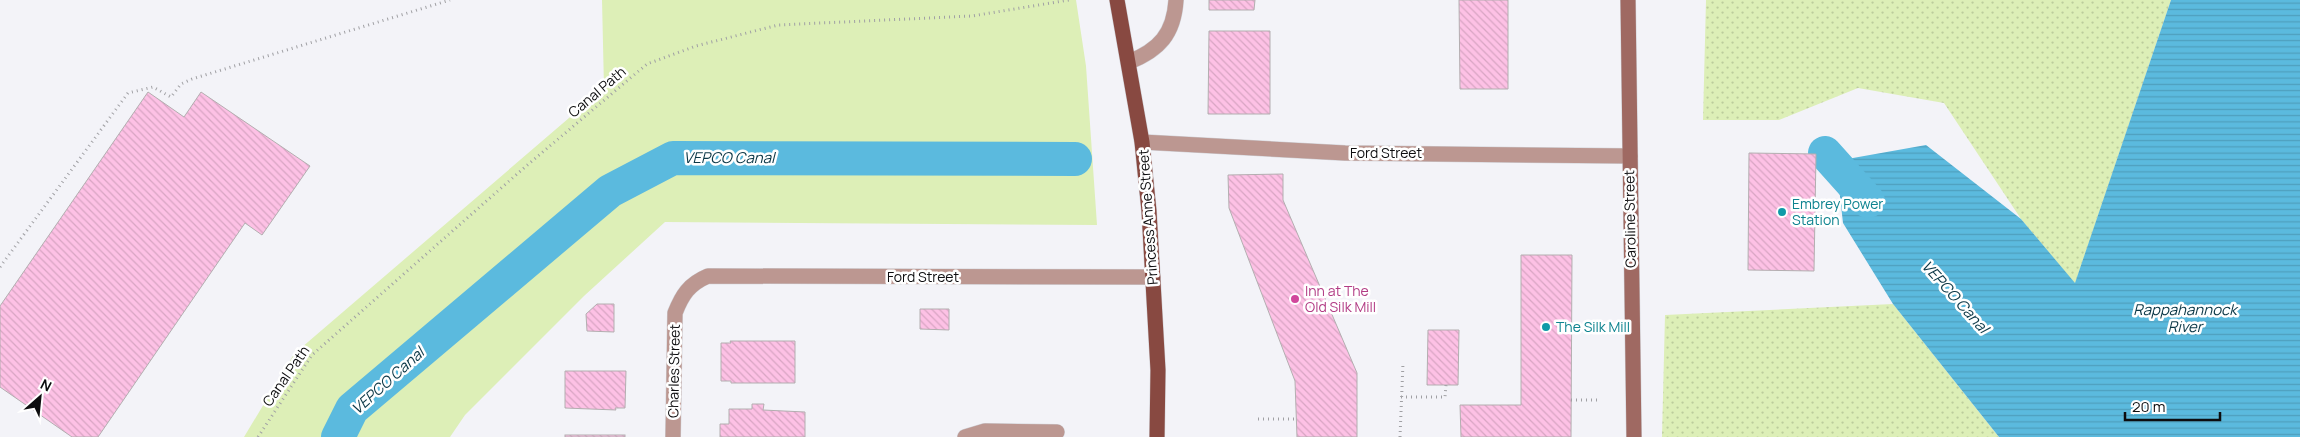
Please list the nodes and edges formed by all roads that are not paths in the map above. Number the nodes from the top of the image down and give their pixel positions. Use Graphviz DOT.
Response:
graph roads {
  1 [pos="1117,0"];
  2 [pos="1176,0"];
  3 [pos="1628,0"];
  4 [pos="1129,62"];
  5 [pos="1142,142"];
  6 [pos="1630,156"];
  7 [pos="1153,277"];
  8 [pos="694,282"];
  9 [pos="1057,432"];
  10 [pos="673,437"];
  11 [pos="965,437"];
  12 [pos="1158,437"];
  13 [pos="1634,437"];
  1 -- 4 [label="main road, Princess Anne Street"];
  2 -- 4 [label="street"];
  3 -- 6 [label="street, Caroline Street"];
  4 -- 5 [label="main road, Princess Anne Street"];
  5 -- 6 [label="street, Ford Street"];
  5 -- 7 [label="main road, Princess Anne Street"];
  6 -- 13 [label="street, Caroline Street"];
  7 -- 8 [label="street, Ford Street"];
  7 -- 12 [label="main road, Princess Anne Street"];
  8 -- 10 [label="street, Charles Street"];
  9 -- 11 [label="street"];
}
